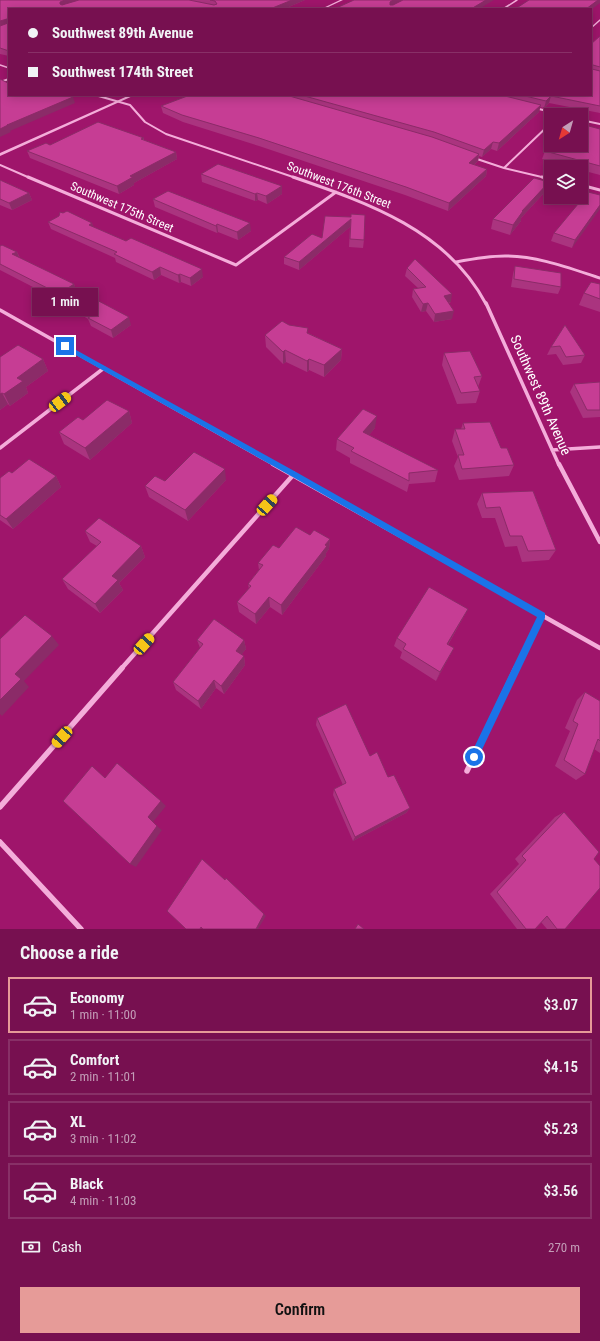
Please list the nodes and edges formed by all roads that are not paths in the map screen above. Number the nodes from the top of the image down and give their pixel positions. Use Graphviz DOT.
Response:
graph roads {
  1 [pos="336,0"];
  2 [pos="341,0"];
  3 [pos="517,0"];
  4 [pos="324,8"];
  5 [pos="505,8"];
  6 [pos="600,20"];
  7 [pos="592,27"];
  8 [pos="98,96"];
  9 [pos="131,96"];
  10 [pos="119,102"];
  11 [pos="532,107"];
  12 [pos="544,110"];
  13 [pos="588,121"];
  14 [pos="600,124"];
  15 [pos="544,130"];
  16 [pos="0,155"];
  17 [pos="470,156"];
  18 [pos="0,165"];
  19 [pos="504,168"];
  20 [pos="544,177"];
  21 [pos="588,187"];
  22 [pos="600,190"];
  23 [pos="336,192"];
  24 [pos="456,262"];
  25 [pos="600,278"];
  26 [pos="0,310"];
  27 [pos="104,368"];
  28 [pos="600,447"];
  29 [pos="0,448"];
  30 [pos="552,450"];
  31 [pos="294,474"];
  32 [pos="600,542"];
  33 [pos="542,615"];
  34 [pos="600,648"];
  35 [pos="467,771"];
  36 [pos="0,807"];
  37 [pos="0,842"];
  38 [pos="81,929"];
  1 -- 2 [label="street"];
  2 -- 4 [label="street"];
  3 -- 5 [label="street"];
  6 -- 7 [label="street"];
  8 -- 10 [label="street, Southwest 176th Street"];
  9 -- 10 [label="street"];
  10 -- 16 [label="street"];
  10 -- 23 [label="street, Southwest 176th Street"];
  11 -- 12 [label="street"];
  13 -- 14 [label="street"];
  15 -- 19 [label="street"];
  17 -- 19 [label="street"];
  18 -- 23 [label="street, Southwest 175th Street"];
  19 -- 20 [label="street"];
  21 -- 22 [label="street"];
  23 -- 24 [label="street, Southwest 176th Street"];
  24 -- 25 [label="street"];
  24 -- 30 [label="street, Southwest 89th Avenue"];
  26 -- 27 [label="street"];
  27 -- 29 [label="street"];
  27 -- 31 [label="street"];
  28 -- 30 [label="street"];
  30 -- 32 [label="street, Southwest 89th Avenue"];
  31 -- 33 [label="street"];
  31 -- 36 [label="street"];
  33 -- 34 [label="street"];
  33 -- 35 [label="street"];
  37 -- 38 [label="street"];
}
